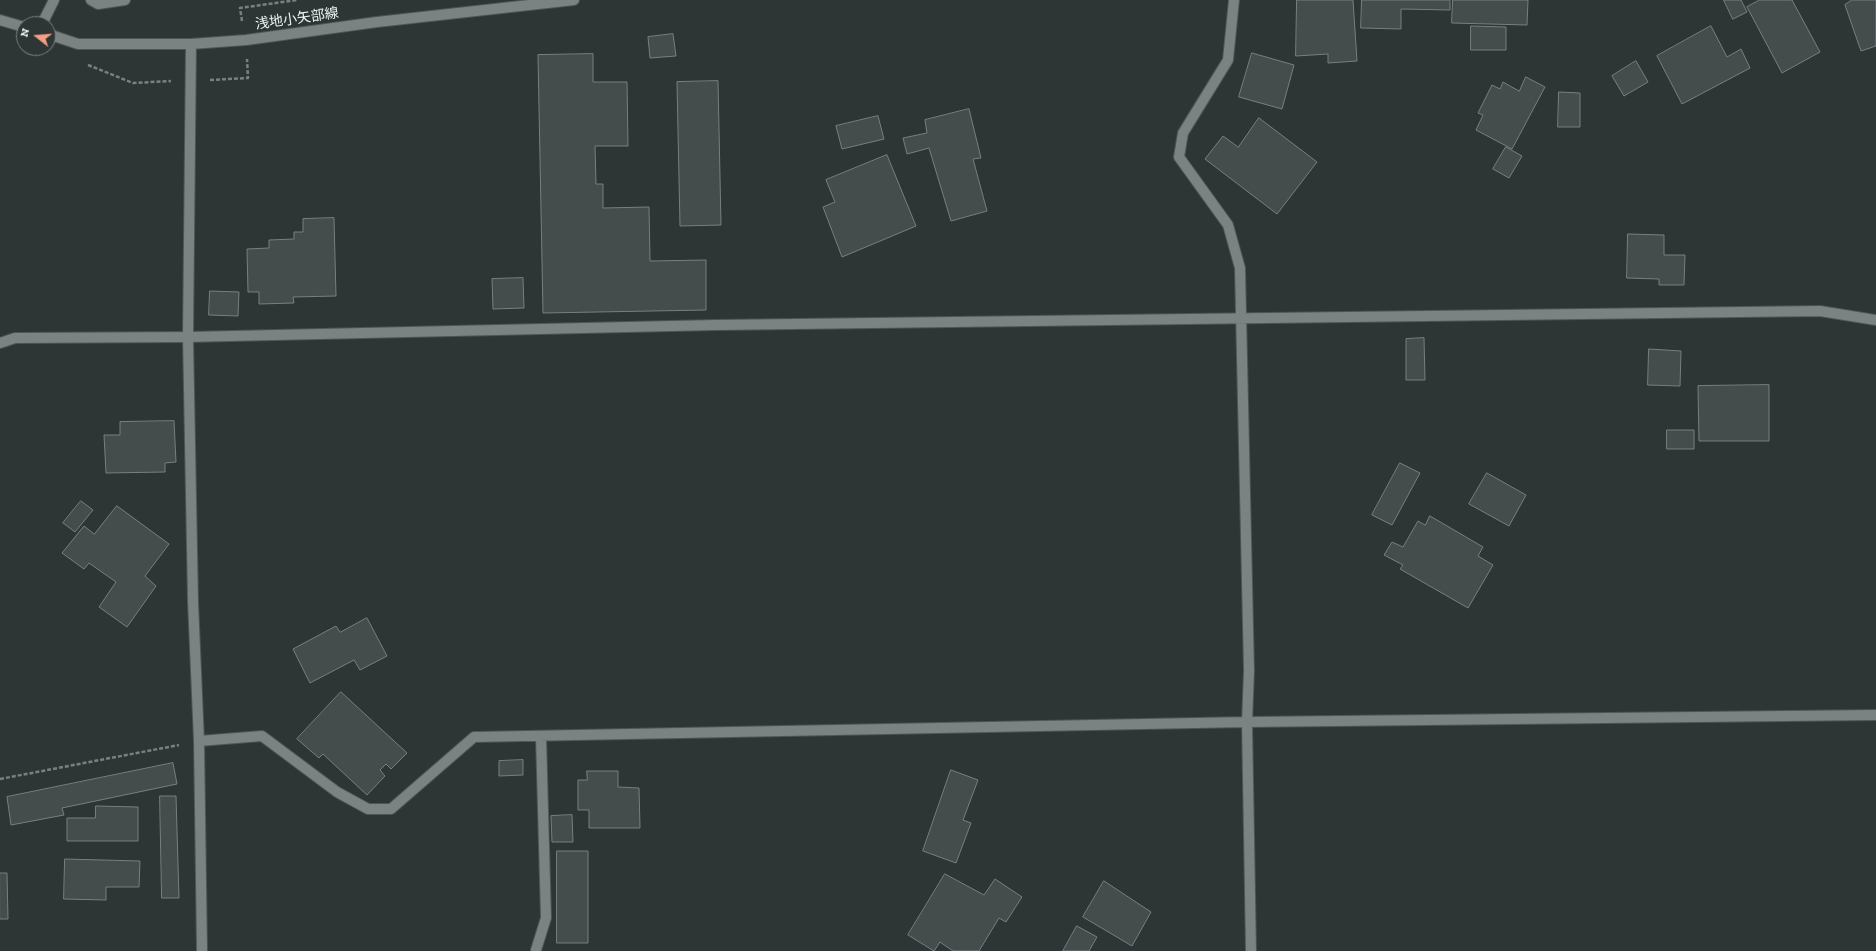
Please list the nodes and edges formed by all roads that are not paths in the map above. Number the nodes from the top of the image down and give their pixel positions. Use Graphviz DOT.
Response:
graph roads {
  1 [pos="54,0"];
  2 [pos="91,0"];
  3 [pos="125,0"];
  4 [pos="574,0"];
  5 [pos="1234,0"];
  6 [pos="46,16"];
  7 [pos="0,20"];
  8 [pos="16,25"];
  9 [pos="56,37"];
  10 [pos="191,44"];
  11 [pos="1241,319"];
  12 [pos="1876,320"];
  13 [pos="188,337"];
  14 [pos="0,343"];
  15 [pos="1876,715"];
  16 [pos="1248,722"];
  17 [pos="540,737"];
  18 [pos="199,741"];
  19 [pos="536,950"];
  20 [pos="202,951"];
  21 [pos="1251,951"];
  1 -- 6 [label="street"];
  2 -- 3 [label="street"];
  4 -- 10 [label="street, 浅地小矢部線"];
  5 -- 11 [label="street"];
  7 -- 8 [label="street"];
  9 -- 10 [label="street, 浅地小矢部線"];
  10 -- 13 [label="street"];
  11 -- 12 [label="street"];
  11 -- 13 [label="street"];
  11 -- 16 [label="street"];
  13 -- 14 [label="street"];
  13 -- 18 [label="street"];
  15 -- 16 [label="street"];
  16 -- 17 [label="street"];
  16 -- 21 [label="street"];
  17 -- 18 [label="street"];
  17 -- 19 [label="street"];
  18 -- 20 [label="street"];
}
